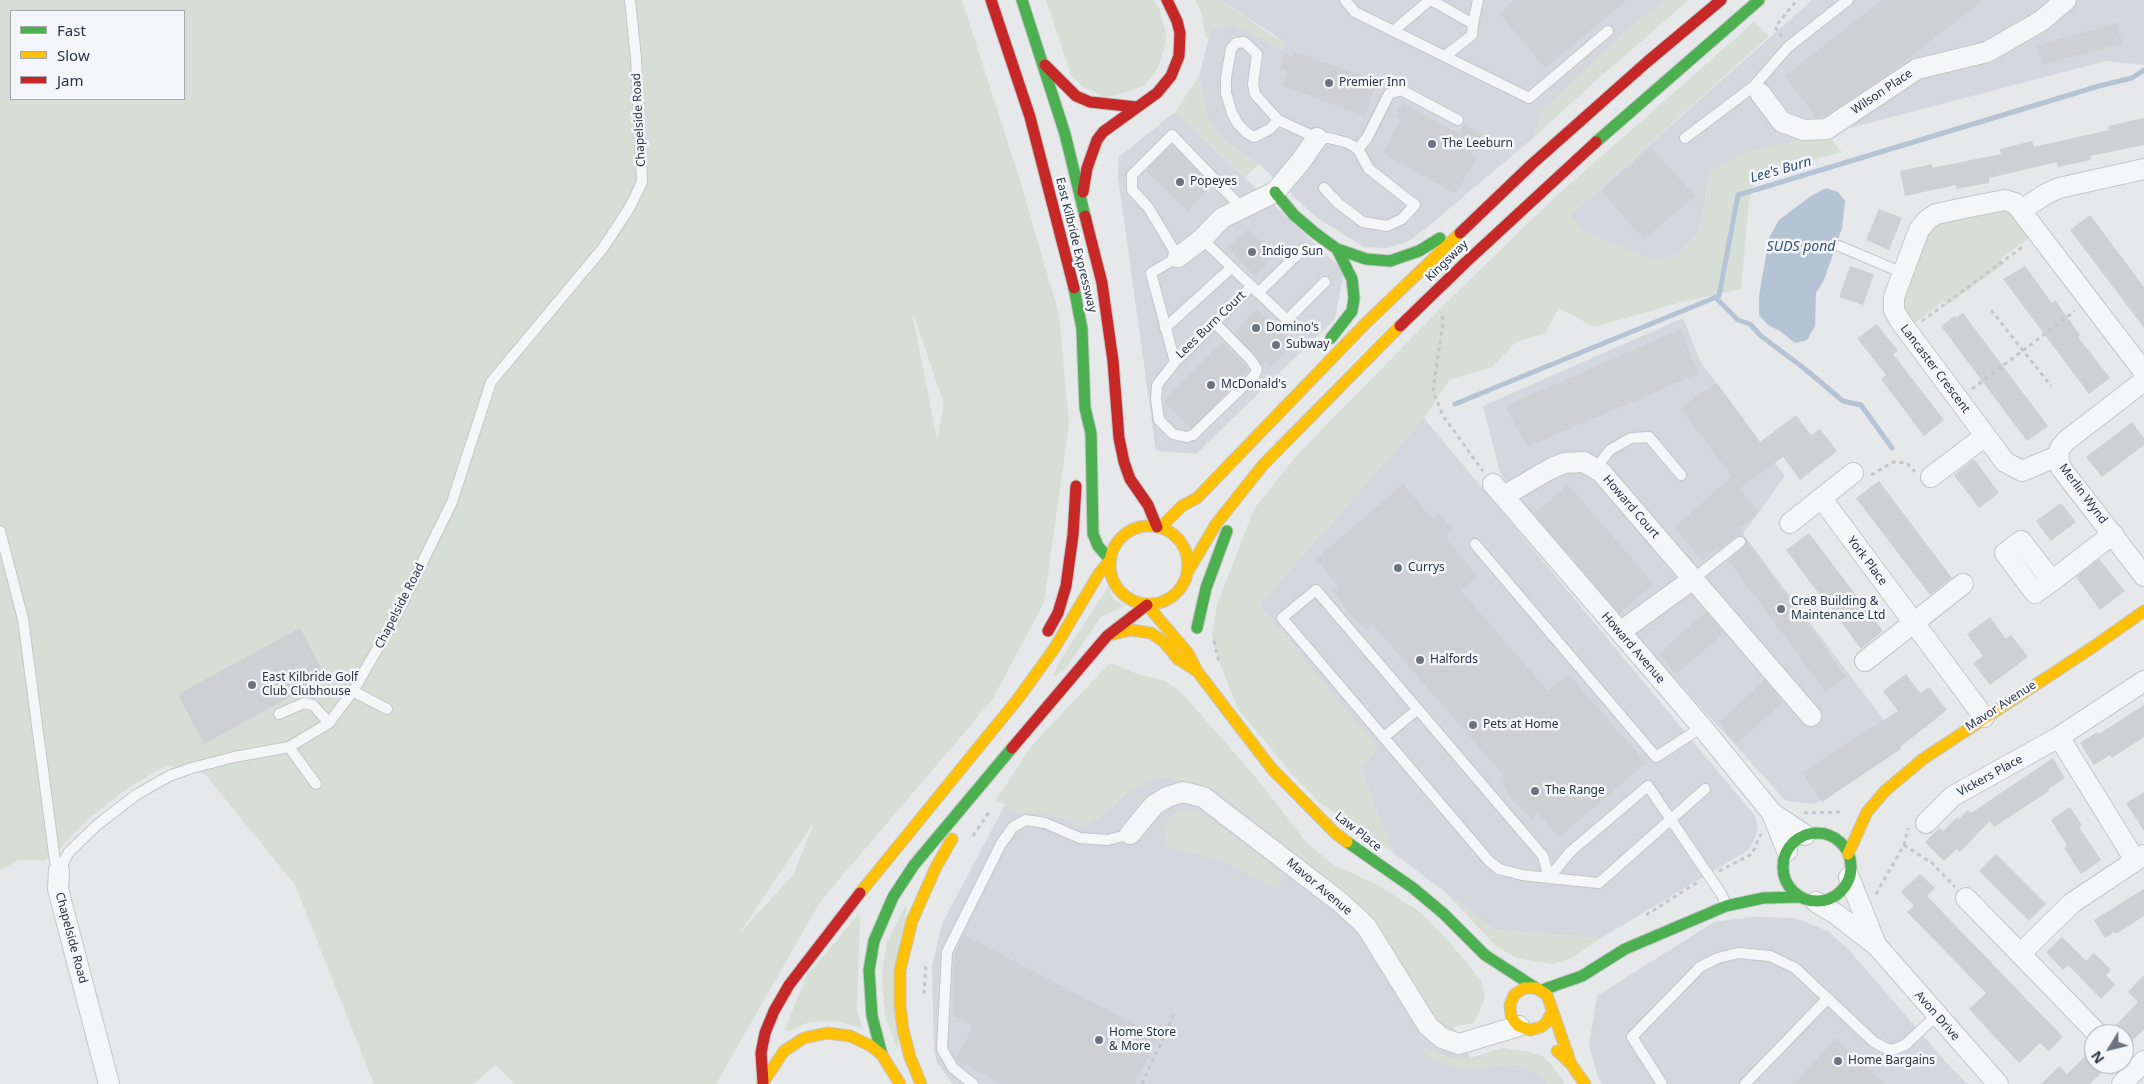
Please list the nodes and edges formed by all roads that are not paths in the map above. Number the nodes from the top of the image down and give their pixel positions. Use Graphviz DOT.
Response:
graph roads {
  1 [pos="630,0"];
  2 [pos="991,0"];
  3 [pos="1022,0"];
  4 [pos="1167,0"];
  5 [pos="1345,0"];
  6 [pos="1430,0"];
  7 [pos="1478,0"];
  8 [pos="1721,0"];
  9 [pos="1759,0"];
  10 [pos="1848,0"];
  11 [pos="2066,0"];
  12 [pos="1473,24"];
  13 [pos="1393,31"];
  14 [pos="1608,31"];
  15 [pos="1445,56"];
  16 [pos="1043,62"];
  17 [pos="1757,89"];
  18 [pos="1136,107"];
  19 [pos="1278,120"];
  20 [pos="1458,120"];
  21 [pos="1317,138"];
  22 [pos="1684,138"];
  23 [pos="1358,149"];
  24 [pos="2144,168"];
  25 [pos="1324,188"];
  26 [pos="1275,192"];
  27 [pos="1082,198"];
  28 [pos="1241,207"];
  29 [pos="1483,210"];
  30 [pos="2021,210"];
  31 [pos="1202,239"];
  32 [pos="1840,246"];
  33 [pos="1303,249"];
  34 [pos="1337,249"];
  35 [pos="1178,257"];
  36 [pos="1231,268"];
  37 [pos="1903,273"];
  38 [pos="1325,282"];
  39 [pos="1255,289"];
  40 [pos="1214,322"];
  41 [pos="1164,328"];
  42 [pos="1174,362"];
  43 [pos="2144,372"];
  44 [pos="2144,381"];
  45 [pos="1085,408"];
  46 [pos="1257,434"];
  47 [pos="1985,436"];
  48 [pos="1079,446"];
  49 [pos="2058,456"];
  50 [pos="1595,469"];
  51 [pos="1853,474"];
  52 [pos="1681,475"];
  53 [pos="1077,476"];
  54 [pos="1932,477"];
  55 [pos="1498,490"];
  56 [pos="1822,499"];
  57 [pos="1235,501"];
  58 [pos="1790,523"];
  59 [pos="1159,527"];
  60 [pos="0,531"];
  61 [pos="2113,534"];
  62 [pos="1740,542"];
  63 [pos="1475,544"];
  64 [pos="1110,560"];
  65 [pos="1188,573"];
  66 [pos="2144,576"];
  67 [pos="1693,579"];
  68 [pos="2052,581"];
  69 [pos="1963,584"];
  70 [pos="1147,604"];
  71 [pos="2144,612"];
  72 [pos="1913,622"];
  73 [pos="1197,628"];
  74 [pos="1620,632"];
  75 [pos="1107,636"];
  76 [pos="1200,642"];
  77 [pos="1865,661"];
  78 [pos="1209,668"];
  79 [pos="1197,671"];
  80 [pos="1034,674"];
  81 [pos="2144,681"];
  82 [pos="353,691"];
  83 [pos="1017,700"];
  84 [pos="1418,708"];
  85 [pos="387,709"];
  86 [pos="278,714"];
  87 [pos="1031,714"];
  88 [pos="1231,714"];
  89 [pos="1811,716"];
  90 [pos="1984,717"];
  91 [pos="329,723"];
  92 [pos="1702,727"];
  93 [pos="1384,737"];
  94 [pos="2059,737"];
  95 [pos="289,747"];
  96 [pos="316,784"];
  97 [pos="1705,789"];
  98 [pos="969,798"];
  99 [pos="1867,812"];
  100 [pos="1772,813"];
  101 [pos="1670,818"];
  102 [pos="1918,823"];
  103 [pos="1130,834"];
  104 [pos="1805,835"];
  105 [pos="1828,835"];
  106 [pos="1848,854"];
  107 [pos="1785,857"];
  108 [pos="2140,858"];
  109 [pos="59,870"];
  110 [pos="1769,874"];
  111 [pos="1850,877"];
  112 [pos="1550,878"];
  113 [pos="882,888"];
  114 [pos="1734,892"];
  115 [pos="1708,898"];
  116 [pos="1966,898"];
  117 [pos="1808,900"];
  118 [pos="1726,906"];
  119 [pos="1661,921"];
  120 [pos="1876,946"];
  121 [pos="1625,949"];
  122 [pos="2020,954"];
  123 [pos="1485,955"];
  124 [pos="1582,976"];
  125 [pos="1539,989"];
  126 [pos="1828,998"];
  127 [pos="1556,1003"];
  128 [pos="1519,1016"];
  129 [pos="1936,1016"];
  130 [pos="2088,1024"];
  131 [pos="882,1054"];
  132 [pos="1571,1064"];
  133 [pos="762,1083"];
  134 [pos="109,1084"];
  135 [pos="900,1084"];
  136 [pos="921,1084"];
  137 [pos="973,1084"];
  138 [pos="1585,1084"];
  139 [pos="1662,1084"];
  140 [pos="1745,1084"];
  141 [pos="1998,1084"];
  1 -- 82 [label="lane, Chapelside Road"];
  2 -- 45 [label="main road, East Kilbride Expressway"];
  3 -- 16 [label="main road, East Kilbride Expressway"];
  4 -- 18 [label="main road"];
  5 -- 13 [label="lane"];
  6 -- 12 [label="lane"];
  6 -- 13 [label="lane"];
  7 -- 12 [label="lane"];
  8 -- 29 [label="main road, Kingsway"];
  9 -- 57 [label="main road, Kingsway"];
  10 -- 17 [label="lane"];
  11 -- 17 [label="street, Wilson Place"];
  12 -- 15 [label="lane"];
  13 -- 15 [label="lane"];
  14 -- 15 [label="lane"];
  16 -- 18 [label="main road"];
  16 -- 27 [label="main road, East Kilbride Expressway"];
  17 -- 22 [label="lane"];
  18 -- 27 [label="main road"];
  19 -- 19 [label="lane"];
  19 -- 21 [label="lane"];
  20 -- 23 [label="lane"];
  21 -- 23 [label="lane"];
  21 -- 26 [label="street"];
  23 -- 25 [label="lane"];
  24 -- 30 [label="street"];
  26 -- 28 [label="street"];
  26 -- 34 [label="main road"];
  27 -- 59 [label="main road, East Kilbride Expressway"];
  28 -- 31 [label="street"];
  28 -- 35 [label="lane"];
  29 -- 34 [label="main road"];
  29 -- 46 [label="main road, Kingsway"];
  30 -- 37 [label="street, Lancaster Crescent"];
  30 -- 43 [label="street, Lancaster Crescent"];
  31 -- 35 [label="street"];
  31 -- 36 [label="lane, Lees Burn Court"];
  32 -- 37 [label="lane"];
  33 -- 39 [label="lane"];
  34 -- 46 [label="main road"];
  35 -- 41 [label="lane, Lees Burn Court"];
  36 -- 39 [label="lane, Lees Burn Court"];
  36 -- 41 [label="lane"];
  37 -- 47 [label="street, Lancaster Crescent"];
  38 -- 39 [label="lane"];
  39 -- 40 [label="lane, Lees Burn Court"];
  40 -- 42 [label="lane, Lees Burn Court"];
  40 -- 42 [label="lane"];
  41 -- 42 [label="lane, Lees Burn Court"];
  44 -- 49 [label="street, Merlin Wynd"];
  45 -- 48 [label="main road"];
  45 -- 64 [label="main road, East Kilbride Expressway"];
  46 -- 59 [label="main road, Kingsway"];
  47 -- 49 [label="street, Lancaster Crescent"];
  47 -- 54 [label="street"];
  49 -- 61 [label="street, Merlin Wynd"];
  50 -- 52 [label="lane"];
  50 -- 55 [label="street, Howard Court"];
  50 -- 67 [label="street, Howard Court"];
  51 -- 56 [label="street"];
  53 -- 80 [label="main road"];
  55 -- 74 [label="street, Howard Avenue"];
  56 -- 58 [label="street"];
  56 -- 72 [label="street, York Place"];
  57 -- 65 [label="main road, Kingsway"];
  57 -- 73 [label="main road"];
  59 -- 64 [label="main road"];
  59 -- 65 [label="main road"];
  60 -- 109 [label="lane"];
  61 -- 66 [label="street, Merlin Wynd"];
  61 -- 68 [label="street"];
  62 -- 67 [label="lane"];
  63 -- 92 [label="lane"];
  64 -- 70 [label="main road"];
  64 -- 80 [label="main road"];
  65 -- 70 [label="main road"];
  65 -- 73 [label="main road"];
  67 -- 74 [label="street"];
  67 -- 89 [label="street, Howard Court"];
  69 -- 72 [label="street"];
  70 -- 75 [label="main road"];
  70 -- 79 [label="main road, Law Place"];
  71 -- 90 [label="main road, Mavor Avenue"];
  72 -- 77 [label="street"];
  72 -- 90 [label="street, York Place"];
  73 -- 76 [label="main road"];
  74 -- 92 [label="street, Howard Avenue"];
  75 -- 79 [label="main road"];
  75 -- 87 [label="main road"];
  78 -- 88 [label="main road, Law Place"];
  79 -- 88 [label="main road, Law Place"];
  80 -- 83 [label="main road"];
  81 -- 94 [label="street, Vickers Place"];
  82 -- 85 [label="lane"];
  82 -- 91 [label="lane, Chapelside Road"];
  83 -- 87 [label="lane"];
  83 -- 113 [label="main road"];
  84 -- 93 [label="lane"];
  84 -- 93 [label="lane"];
  84 -- 112 [label="lane"];
  86 -- 91 [label="lane"];
  87 -- 98 [label="main road"];
  88 -- 123 [label="main road, Law Place"];
  90 -- 99 [label="main road, Mavor Avenue"];
  91 -- 95 [label="lane, Chapelside Road"];
  92 -- 100 [label="street, Howard Avenue"];
  93 -- 112 [label="lane"];
  94 -- 102 [label="street, Vickers Place"];
  94 -- 108 [label="street"];
  95 -- 96 [label="lane"];
  95 -- 109 [label="lane, Chapelside Road"];
  97 -- 101 [label="lane"];
  98 -- 113 [label="main road"];
  98 -- 136 [label="main road"];
  99 -- 105 [label="main road, Mavor Avenue"];
  99 -- 106 [label="main road, Mavor Avenue"];
  100 -- 104 [label="street, Howard Avenue"];
  100 -- 107 [label="street, Howard Avenue"];
  101 -- 112 [label="lane"];
  101 -- 112 [label="lane"];
  101 -- 114 [label="lane"];
  103 -- 128 [label="street, Mavor Avenue"];
  103 -- 137 [label="lane"];
  104 -- 105 [label="main road"];
  104 -- 107 [label="main road"];
  105 -- 106 [label="main road"];
  106 -- 111 [label="main road"];
  107 -- 110 [label="main road"];
  107 -- 117 [label="main road"];
  108 -- 122 [label="street"];
  109 -- 134 [label="street, Chapelside Road"];
  111 -- 117 [label="main road"];
  111 -- 120 [label="street, Avon Drive"];
  113 -- 131 [label="main road"];
  113 -- 133 [label="main road"];
  114 -- 115 [label="main road"];
  114 -- 118 [label="lane"];
  116 -- 122 [label="street"];
  117 -- 118 [label="main road"];
  117 -- 120 [label="street, Avon Drive"];
  118 -- 121 [label="main road"];
  119 -- 121 [label="main road"];
  120 -- 129 [label="street, Avon Drive"];
  121 -- 124 [label="main road"];
  122 -- 130 [label="street"];
  123 -- 125 [label="main road, Law Place"];
  123 -- 128 [label="main road, Law Place"];
  124 -- 125 [label="main road"];
  124 -- 127 [label="main road"];
  125 -- 127 [label="main road, Law Place"];
  125 -- 128 [label="main road"];
  126 -- 129 [label="lane"];
  126 -- 139 [label="lane"];
  126 -- 140 [label="lane"];
  127 -- 128 [label="main road"];
  127 -- 132 [label="main road, Law Place"];
  128 -- 132 [label="main road, Law Place"];
  129 -- 141 [label="street, Avon Drive"];
  131 -- 133 [label="main road"];
  131 -- 135 [label="main road"];
  132 -- 138 [label="main road, Law Place"];
}
